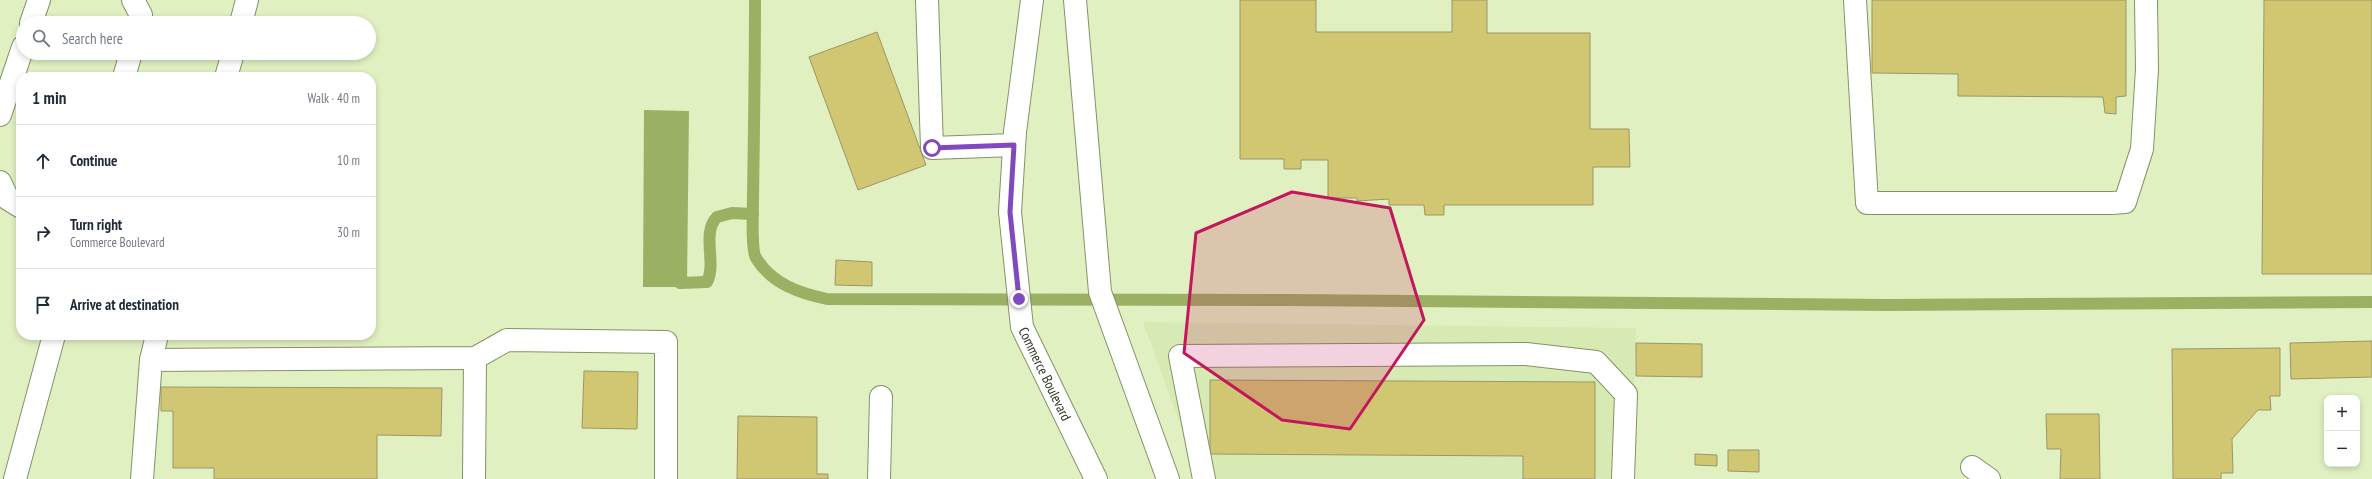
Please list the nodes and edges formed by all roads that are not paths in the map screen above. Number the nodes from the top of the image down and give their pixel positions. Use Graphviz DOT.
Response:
graph roads {
  1 [pos="39,0"];
  2 [pos="133,0"];
  3 [pos="247,0"];
  4 [pos="927,0"];
  5 [pos="1032,0"];
  6 [pos="1075,0"];
  7 [pos="1855,0"];
  8 [pos="2146,0"];
  9 [pos="33,16"];
  10 [pos="141,16"];
  11 [pos="243,16"];
  12 [pos="19,60"];
  13 [pos="129,60"];
  14 [pos="231,60"];
  15 [pos="125,72"];
  16 [pos="227,72"];
  17 [pos="0,115"];
  18 [pos="1014,145"];
  19 [pos="0,182"];
  20 [pos="16,204"];
  21 [pos="53,340"];
  22 [pos="156,340"];
  23 [pos="474,358"];
  24 [pos="151,360"];
  25 [pos="881,397"];
  26 [pos="15,479"];
  27 [pos="142,479"];
  28 [pos="474,479"];
  29 [pos="666,479"];
  30 [pos="879,479"];
  31 [pos="1096,479"];
  32 [pos="1168,479"];
  33 [pos="1204,479"];
  34 [pos="1623,479"];
  1 -- 9 [label="street"];
  2 -- 10 [label="street"];
  3 -- 11 [label="street"];
  4 -- 18 [label="street"];
  5 -- 18 [label="street, Commerce Boulevard"];
  6 -- 32 [label="street"];
  7 -- 8 [label="street"];
  12 -- 17 [label="street"];
  13 -- 15 [label="street"];
  14 -- 16 [label="street"];
  18 -- 31 [label="street, Commerce Boulevard"];
  19 -- 20 [label="street"];
  21 -- 26 [label="street"];
  22 -- 24 [label="street"];
  23 -- 24 [label="street"];
  23 -- 28 [label="street"];
  23 -- 29 [label="street"];
  24 -- 27 [label="street"];
  25 -- 30 [label="street"];
  33 -- 34 [label="street"];
}
